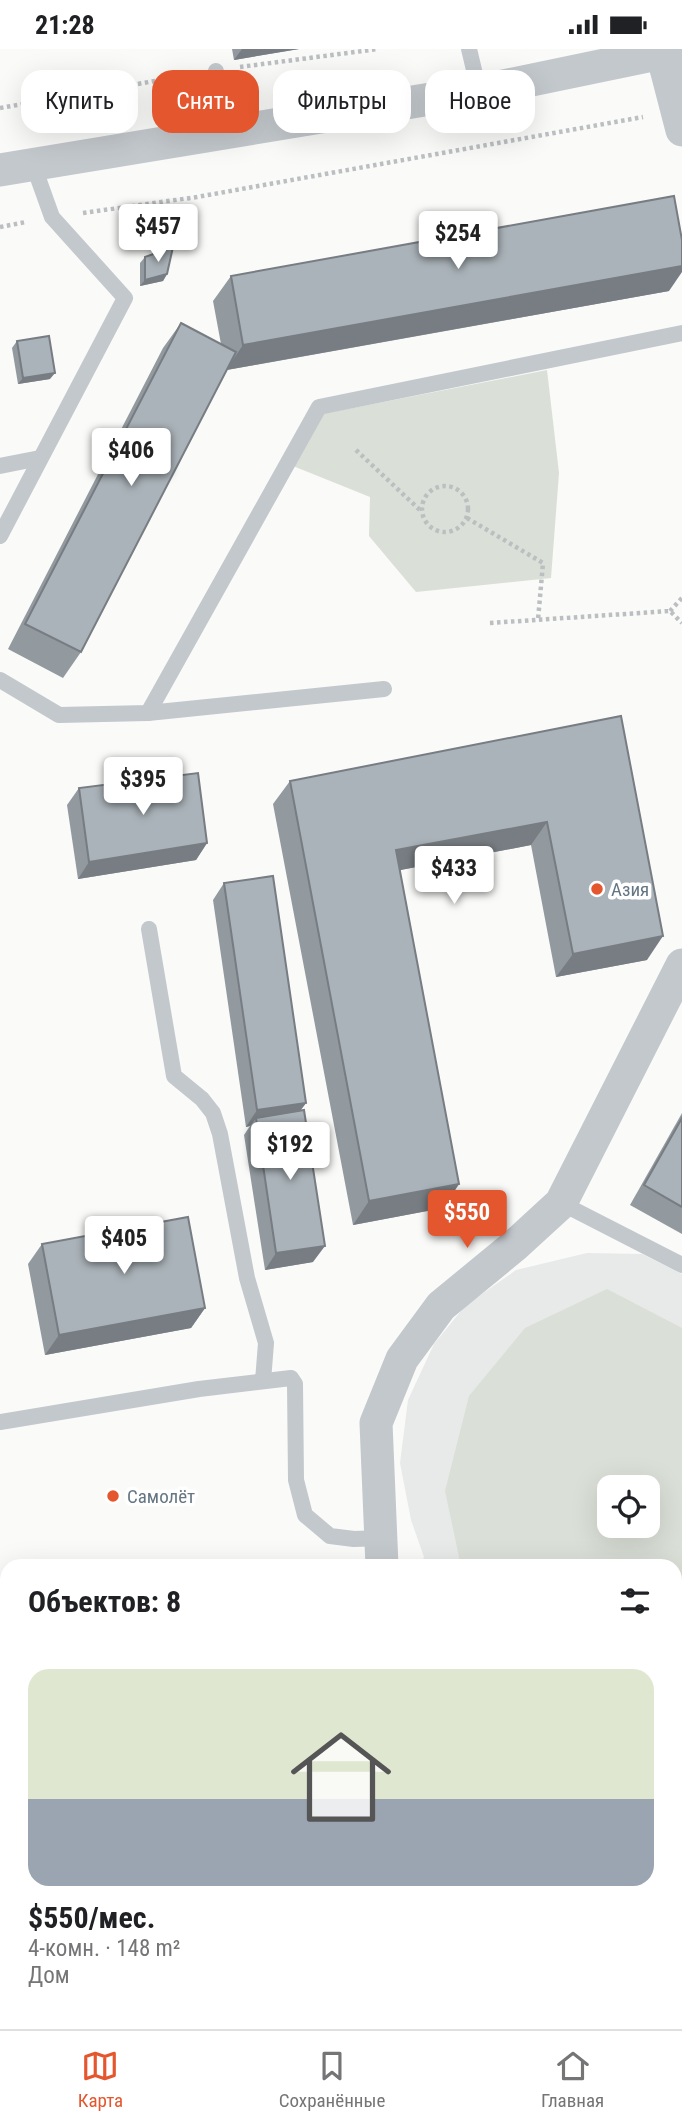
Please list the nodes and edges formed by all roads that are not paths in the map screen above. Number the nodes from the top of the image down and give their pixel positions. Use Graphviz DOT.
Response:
graph roads {
  1 [pos="469,49"];
  2 [pos="672,51"];
  3 [pos="474,70"];
  4 [pos="535,79"];
  5 [pos="425,100"];
  6 [pos="680,121"];
  7 [pos="259,127"];
  8 [pos="224,133"];
  9 [pos="33,164"];
  10 [pos="0,170"];
  11 [pos="682,333"];
  12 [pos="40,459"];
  13 [pos="0,466"];
  14 [pos="0,536"];
  15 [pos="0,680"];
  16 [pos="384,689"];
  17 [pos="148,713"];
  18 [pos="149,929"];
  19 [pos="682,965"];
  20 [pos="561,1203"];
  21 [pos="682,1265"];
  22 [pos="262,1381"];
  23 [pos="0,1422"];
  24 [pos="381,1552"];
  1 -- 3 [label="lane"];
  2 -- 4 [label="street"];
  2 -- 6 [label="street"];
  5 -- 7 [label="street"];
  8 -- 9 [label="street"];
  9 -- 10 [label="street"];
  9 -- 12 [label="lane"];
  11 -- 17 [label="lane"];
  12 -- 13 [label="lane"];
  12 -- 14 [label="lane"];
  15 -- 17 [label="lane"];
  16 -- 17 [label="lane"];
  18 -- 22 [label="lane"];
  19 -- 20 [label="street"];
  20 -- 21 [label="lane"];
  20 -- 24 [label="street"];
  22 -- 23 [label="lane"];
  22 -- 24 [label="lane"];
}
